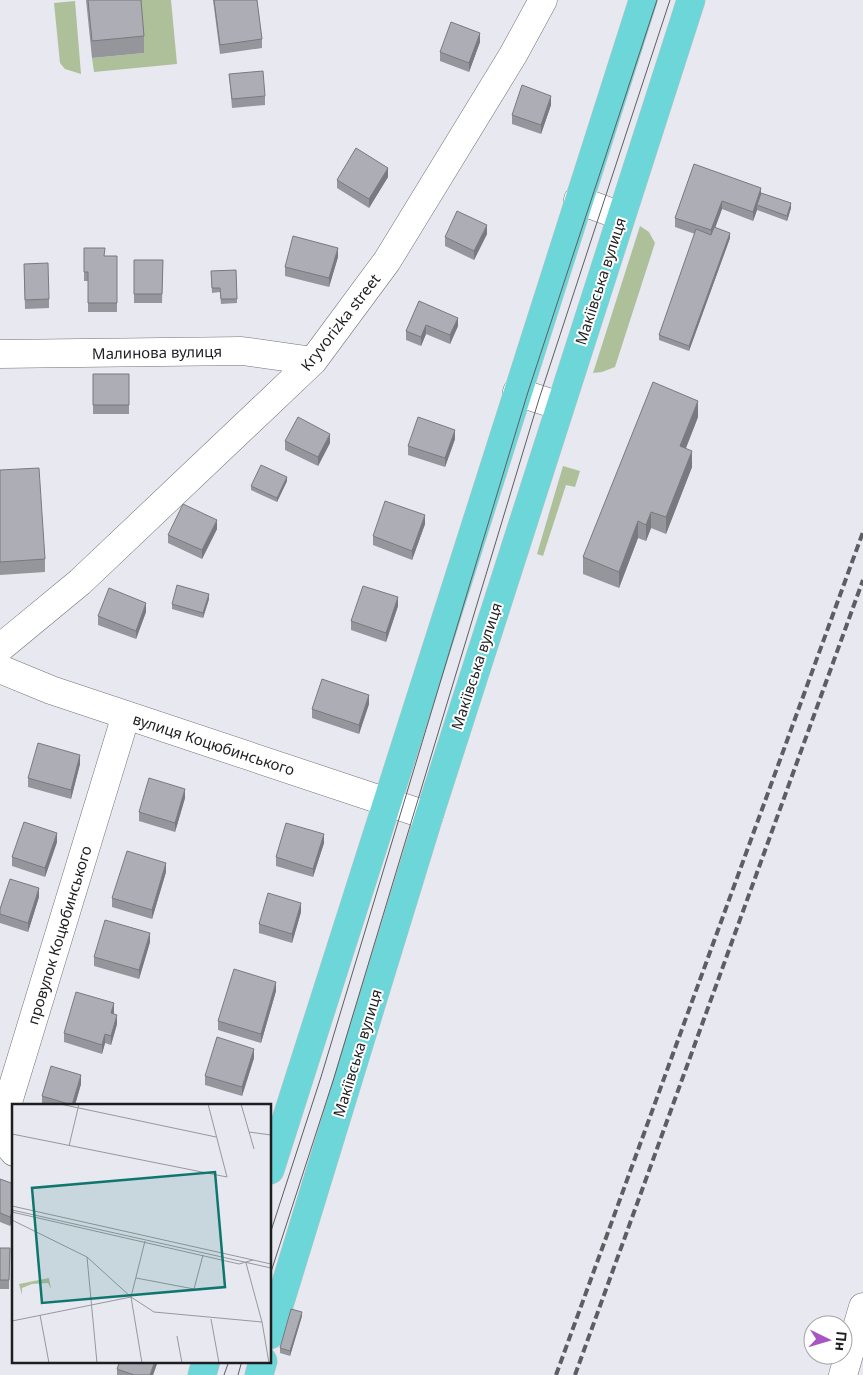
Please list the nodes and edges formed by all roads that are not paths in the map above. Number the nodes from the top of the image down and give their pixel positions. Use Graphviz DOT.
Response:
graph roads {
  1 [pos="543,0"];
  2 [pos="643,0"];
  3 [pos="691,0"];
  4 [pos="578,200"];
  5 [pos="621,216"];
  6 [pos="0,354"];
  7 [pos="313,361"];
  8 [pos="518,392"];
  9 [pos="560,406"];
  10 [pos="0,648"];
  11 [pos="0,669"];
  12 [pos="126,715"];
  13 [pos="387,802"];
  14 [pos="429,816"];
  15 [pos="12,1150"];
  16 [pos="271,1167"];
  17 [pos="863,1307"];
  18 [pos="271,1332"];
  19 [pos="206,1362"];
  20 [pos="263,1362"];
  21 [pos="202,1375"];
  22 [pos="259,1375"];
  23 [pos="843,1375"];
  1 -- 7 [label="street, Kryvorizka street"];
  2 -- 4 [label="main road"];
  3 -- 5 [label="main road, Макіївська вулиця"];
  4 -- 5 [label="street"];
  4 -- 8 [label="main road"];
  5 -- 9 [label="main road, Макіївська вулиця"];
  6 -- 7 [label="street, Малинова вулиця"];
  7 -- 10 [label="street, Kryvorizka street"];
  8 -- 9 [label="street"];
  8 -- 13 [label="main road"];
  9 -- 14 [label="main road, Макіївська вулиця"];
  11 -- 12 [label="street, вулиця Коцюбинського"];
  12 -- 13 [label="street, вулиця Коцюбинського"];
  12 -- 15 [label="street, провулок Коцюбинського"];
  13 -- 14 [label="street, вулиця Коцюбинського"];
  13 -- 16 [label="main road"];
  14 -- 18 [label="main road, Макіївська вулиця"];
  17 -- 23 [label="street"];
  19 -- 21 [label="main road"];
  20 -- 22 [label="main road"];
}
